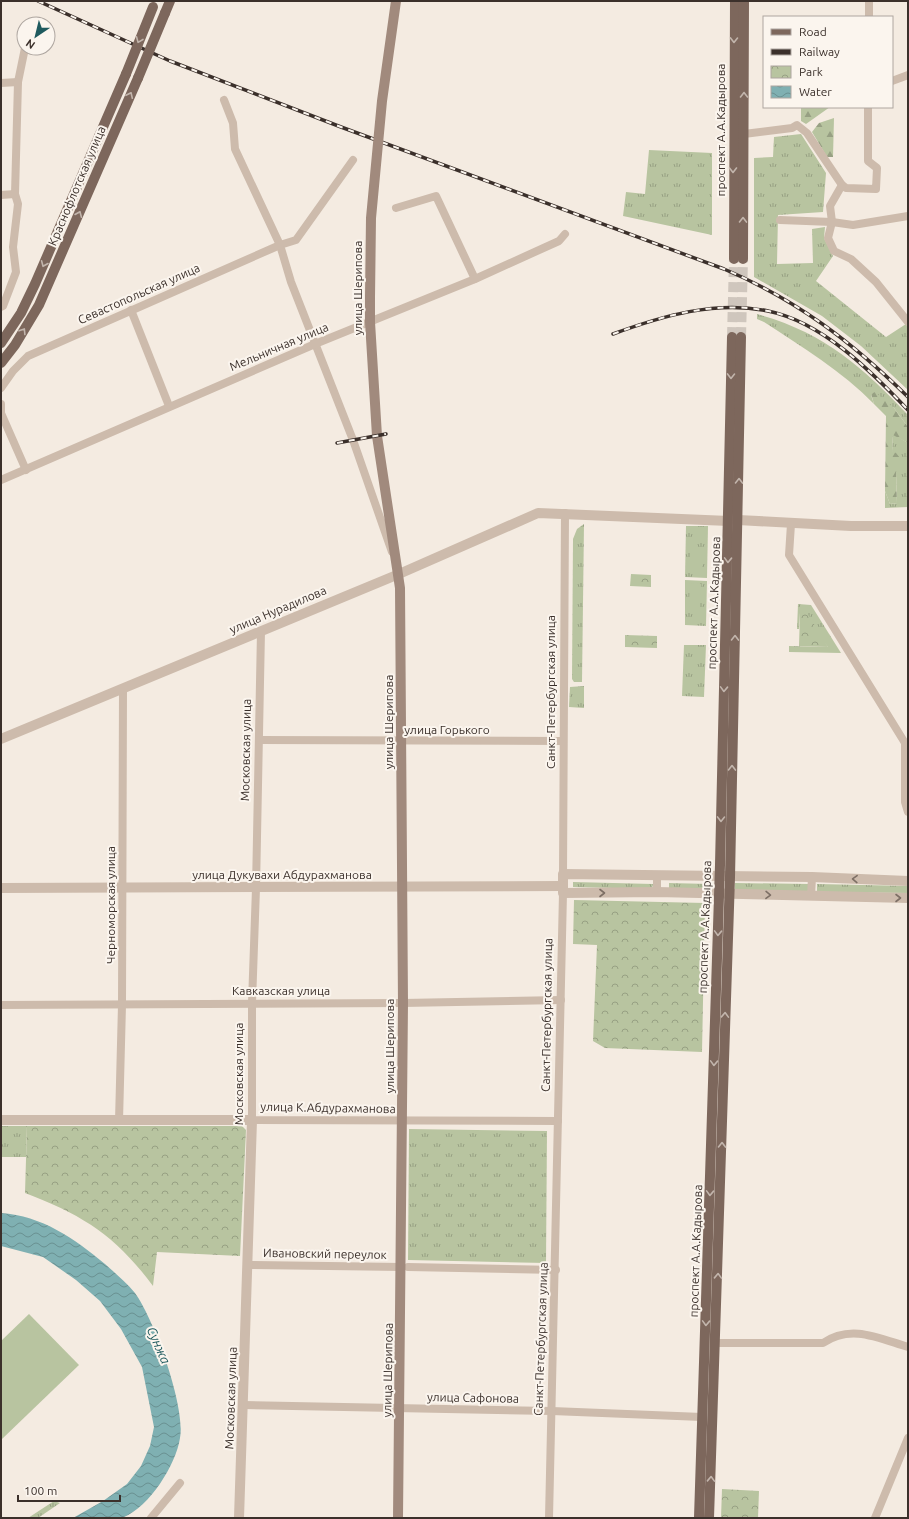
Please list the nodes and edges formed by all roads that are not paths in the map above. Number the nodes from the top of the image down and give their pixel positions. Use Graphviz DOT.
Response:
graph roads {
  1 [pos="170,1"];
  2 [pos="396,1"];
  3 [pos="735,1"];
  4 [pos="744,1"];
  5 [pos="869,1"];
  6 [pos="154,4"];
  7 [pos="869,16"];
  8 [pos="23,56"];
  9 [pos="908,75"];
  10 [pos="893,81"];
  11 [pos="18,82"];
  12 [pos="1,83"];
  13 [pos="224,100"];
  14 [pos="868,108"];
  15 [pos="744,134"];
  16 [pos="353,160"];
  17 [pos="842,185"];
  18 [pos="15,194"];
  19 [pos="1,195"];
  20 [pos="396,208"];
  21 [pos="908,216"];
  22 [pos="780,220"];
  23 [pos="832,222"];
  24 [pos="565,234"];
  25 [pos="280,245"];
  26 [pos="475,279"];
  27 [pos="2,306"];
  28 [pos="131,310"];
  29 [pos="370,322"];
  30 [pos="908,322"];
  31 [pos="737,337"];
  32 [pos="1,343"];
  33 [pos="315,344"];
  34 [pos="1,363"];
  35 [pos="1,388"];
  36 [pos="1,404"];
  37 [pos="169,406"];
  38 [pos="26,470"];
  39 [pos="1,480"];
  40 [pos="565,513"];
  41 [pos="734,520"];
  42 [pos="791,524"];
  43 [pos="908,526"];
  44 [pos="399,574"];
  45 [pos="261,631"];
  46 [pos="123,689"];
  47 [pos="1,739"];
  48 [pos="259,740"];
  49 [pos="402,741"];
  50 [pos="563,741"];
  51 [pos="908,812"];
  52 [pos="563,874"];
  53 [pos="657,875"];
  54 [pos="725,877"];
  55 [pos="812,877"];
  56 [pos="908,881"];
  57 [pos="402,887"];
  58 [pos="1,888"];
  59 [pos="256,888"];
  60 [pos="123,889"];
  61 [pos="563,889"];
  62 [pos="657,892"];
  63 [pos="724,895"];
  64 [pos="811,896"];
  65 [pos="908,898"];
  66 [pos="561,1000"];
  67 [pos="252,1003"];
  68 [pos="403,1003"];
  69 [pos="1,1005"];
  70 [pos="122,1005"];
  71 [pos="1,1120"];
  72 [pos="252,1120"];
  73 [pos="119,1121"];
  74 [pos="558,1121"];
  75 [pos="403,1122"];
  76 [pos="248,1264"];
  77 [pos="405,1267"];
  78 [pos="556,1270"];
  79 [pos="716,1343"];
  80 [pos="908,1347"];
  81 [pos="244,1405"];
  82 [pos="400,1409"];
  83 [pos="552,1411"];
  84 [pos="702,1417"];
  85 [pos="908,1438"];
  86 [pos="180,1483"];
  87 [pos="151,1518"];
  88 [pos="239,1518"];
  89 [pos="398,1518"];
  90 [pos="549,1518"];
  91 [pos="699,1518"];
  92 [pos="709,1518"];
  93 [pos="875,1518"];
  34 -- 1 [label="main road, Краснофлотская улица, one-way, bridge"];
  2 -- 29 [label="main road, улица Шерипова, bridge"];
  3 -- 15 [label="main road, проспект А.А.Кадырова, one-way"];
  15 -- 4 [label="main road, проспект А.А.Кадырова, one-way"];
  5 -- 7 [label="street"];
  6 -- 32 [label="main road, Краснофлотская улица, one-way, bridge"];
  8 -- 11 [label="street"];
  9 -- 10 [label="street"];
  11 -- 12 [label="street"];
  11 -- 18 [label="street"];
  13 -- 25 [label="street, улица Шерипова"];
  14 -- 17 [label="street"];
  15 -- 17 [label="street"];
  16 -- 25 [label="street"];
  17 -- 23 [label="street"];
  18 -- 19 [label="street"];
  18 -- 27 [label="street"];
  20 -- 26 [label="street"];
  21 -- 23 [label="street"];
  22 -- 23 [label="street"];
  23 -- 30 [label="street"];
  24 -- 26 [label="street, Мельничная улица"];
  25 -- 28 [label="street, Севастопольская улица"];
  25 -- 33 [label="street, улица Шерипова"];
  26 -- 29 [label="street, Мельничная улица"];
  28 -- 35 [label="street, Севастопольская улица"];
  28 -- 37 [label="street"];
  29 -- 33 [label="street, Мельничная улица"];
  29 -- 44 [label="main road, улица Шерипова"];
  31 -- 41 [label="main road, проспект А.А.Кадырова"];
  33 -- 37 [label="street, Мельничная улица"];
  33 -- 44 [label="street, улица Шерипова"];
  36 -- 38 [label="street"];
  37 -- 38 [label="street, Мельничная улица"];
  38 -- 39 [label="street, Мельничная улица"];
  40 -- 41 [label="street, улица Нурадилова"];
  40 -- 44 [label="street, улица Нурадилова"];
  40 -- 50 [label="street, Санкт-Петербургская улица"];
  41 -- 42 [label="street, улица Нурадилова"];
  41 -- 54 [label="main road, проспект А.А.Кадырова"];
  42 -- 43 [label="street, улица Нурадилова"];
  42 -- 51 [label="street"];
  44 -- 45 [label="street, улица Нурадилова"];
  44 -- 49 [label="main road, улица Шерипова"];
  45 -- 46 [label="street, улица Нурадилова"];
  45 -- 48 [label="street, Московская улица"];
  46 -- 47 [label="street, улица Нурадилова"];
  46 -- 60 [label="street, Черноморская улица"];
  48 -- 49 [label="street, улица Горького"];
  48 -- 59 [label="street, Московская улица"];
  49 -- 50 [label="street, улица Горького"];
  49 -- 57 [label="main road, улица Шерипова"];
  50 -- 52 [label="street, Санкт-Петербургская улица"];
  52 -- 53 [label="street"];
  52 -- 61 [label="street, Санкт-Петербургская улица"];
  53 -- 54 [label="street"];
  53 -- 62 [label="street"];
  54 -- 55 [label="street"];
  54 -- 63 [label="main road, проспект А.А.Кадырова"];
  56 -- 55 [label="street, one-way"];
  55 -- 64 [label="street"];
  57 -- 59 [label="street, улица Дукувахи Абдурахманова"];
  57 -- 61 [label="street, улица Дукувахи Абдурахманова"];
  57 -- 68 [label="main road, улица Шерипова"];
  58 -- 60 [label="street, улица Дукувахи Абдурахманова"];
  59 -- 60 [label="street, улица Дукувахи Абдурахманова"];
  59 -- 67 [label="street, Московская улица"];
  60 -- 70 [label="street, Черноморская улица"];
  61 -- 62 [label="street, улица Дукувахи Абдурахманова, one-way"];
  61 -- 66 [label="street, Санкт-Петербургская улица"];
  62 -- 63 [label="street, улица Дукувахи Абдурахманова"];
  63 -- 64 [label="street, улица Дукувахи Абдурахманова, one-way"];
  79 -- 63 [label="main road, проспект А.А.Кадырова, one-way"];
  63 -- 84 [label="main road, проспект А.А.Кадырова, one-way"];
  64 -- 65 [label="street, улица Дукувахи Абдурахманова, one-way"];
  66 -- 68 [label="street, Кавказская улица"];
  66 -- 74 [label="street, Санкт-Петербургская улица"];
  67 -- 68 [label="street, Кавказская улица"];
  67 -- 70 [label="street, Кавказская улица"];
  67 -- 72 [label="street, Московская улица"];
  68 -- 75 [label="main road, улица Шерипова"];
  69 -- 70 [label="street, Кавказская улица"];
  70 -- 73 [label="street, Черноморская улица"];
  71 -- 73 [label="street, улица К.Абдурахманова"];
  72 -- 73 [label="street, улица К.Абдурахманова"];
  72 -- 75 [label="street, улица К.Абдурахманова"];
  72 -- 76 [label="street, Московская улица"];
  74 -- 75 [label="street, улица К.Абдурахманова"];
  74 -- 78 [label="street, Санкт-Петербургская улица"];
  75 -- 77 [label="main road, улица Шерипова"];
  76 -- 77 [label="street, Ивановский переулок"];
  76 -- 81 [label="street, Московская улица"];
  77 -- 78 [label="street, Ивановский переулок"];
  77 -- 82 [label="main road, улица Шерипова"];
  78 -- 83 [label="street, Санкт-Петербургская улица"];
  79 -- 80 [label="street"];
  92 -- 79 [label="main road, проспект А.А.Кадырова, one-way"];
  81 -- 82 [label="street, улица Сафонова"];
  81 -- 88 [label="street, Московская улица"];
  82 -- 83 [label="street, улица Сафонова"];
  82 -- 89 [label="main road, улица Шерипова"];
  83 -- 84 [label="street, улица Сафонова"];
  83 -- 90 [label="street, Санкт-Петербургская улица"];
  84 -- 91 [label="main road, проспект А.А.Кадырова"];
  85 -- 93 [label="street"];
  86 -- 87 [label="street"];
}
